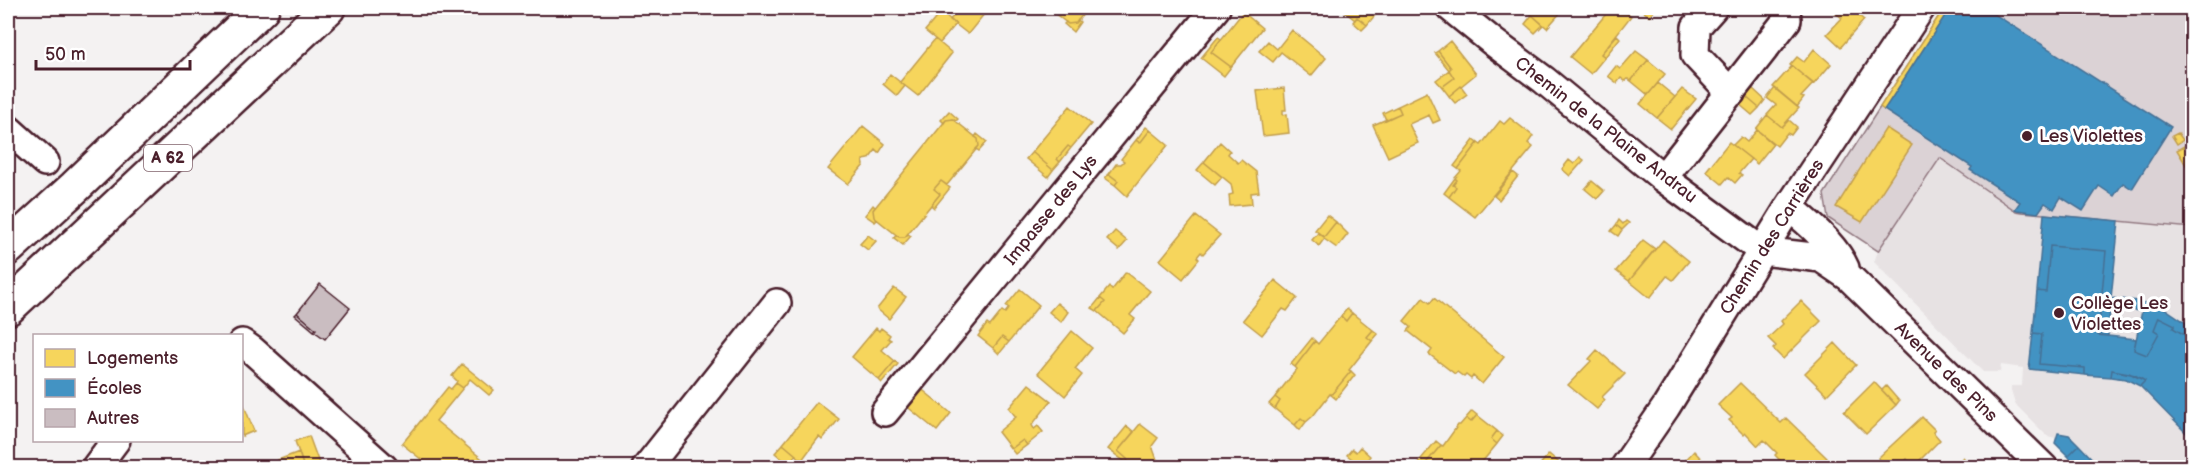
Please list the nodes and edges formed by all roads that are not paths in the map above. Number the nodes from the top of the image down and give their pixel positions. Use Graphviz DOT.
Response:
graph roads {
  1 [pos="262,8"];
  2 [pos="328,8"];
  3 [pos="1216,8"];
  4 [pos="1713,8"];
  5 [pos="1786,8"];
  6 [pos="1921,8"];
  7 [pos="1469,13"];
  8 [pos="1731,93"];
  9 [pos="8,129"];
  10 [pos="45,162"];
  11 [pos="1663,178"];
  12 [pos="1789,207"];
  13 [pos="8,248"];
  14 [pos="1762,251"];
  15 [pos="1849,277"];
  16 [pos="777,303"];
  17 [pos="8,308"];
  18 [pos="247,346"];
  19 [pos="885,412"];
  20 [pos="115,442"];
  21 [pos="95,468"];
  22 [pos="384,468"];
  23 [pos="646,468"];
  24 [pos="1624,468"];
  25 [pos="2044,468"];
  1 -- 13 [label="highway, A 62"];
  2 -- 17 [label="highway, A 62"];
  3 -- 19 [label="street, Impasse des Lys"];
  4 -- 8 [label="street"];
  5 -- 8 [label="street"];
  6 -- 12 [label="street, Chemin des Carrières"];
  7 -- 11 [label="street, Chemin de la Plaine Andrau"];
  8 -- 11 [label="street"];
  9 -- 10 [label="street"];
  11 -- 14 [label="street, Chemin de la Plaine Andrau"];
  12 -- 14 [label="street, Chemin des Carrières"];
  12 -- 15 [label="street, Avenue des Pins"];
  14 -- 15 [label="street, Avenue des Pins"];
  14 -- 24 [label="street, Chemin des Carrières"];
  15 -- 25 [label="street, Avenue des Pins"];
  16 -- 23 [label="street"];
  18 -- 22 [label="street"];
  20 -- 21 [label="street"];
}
